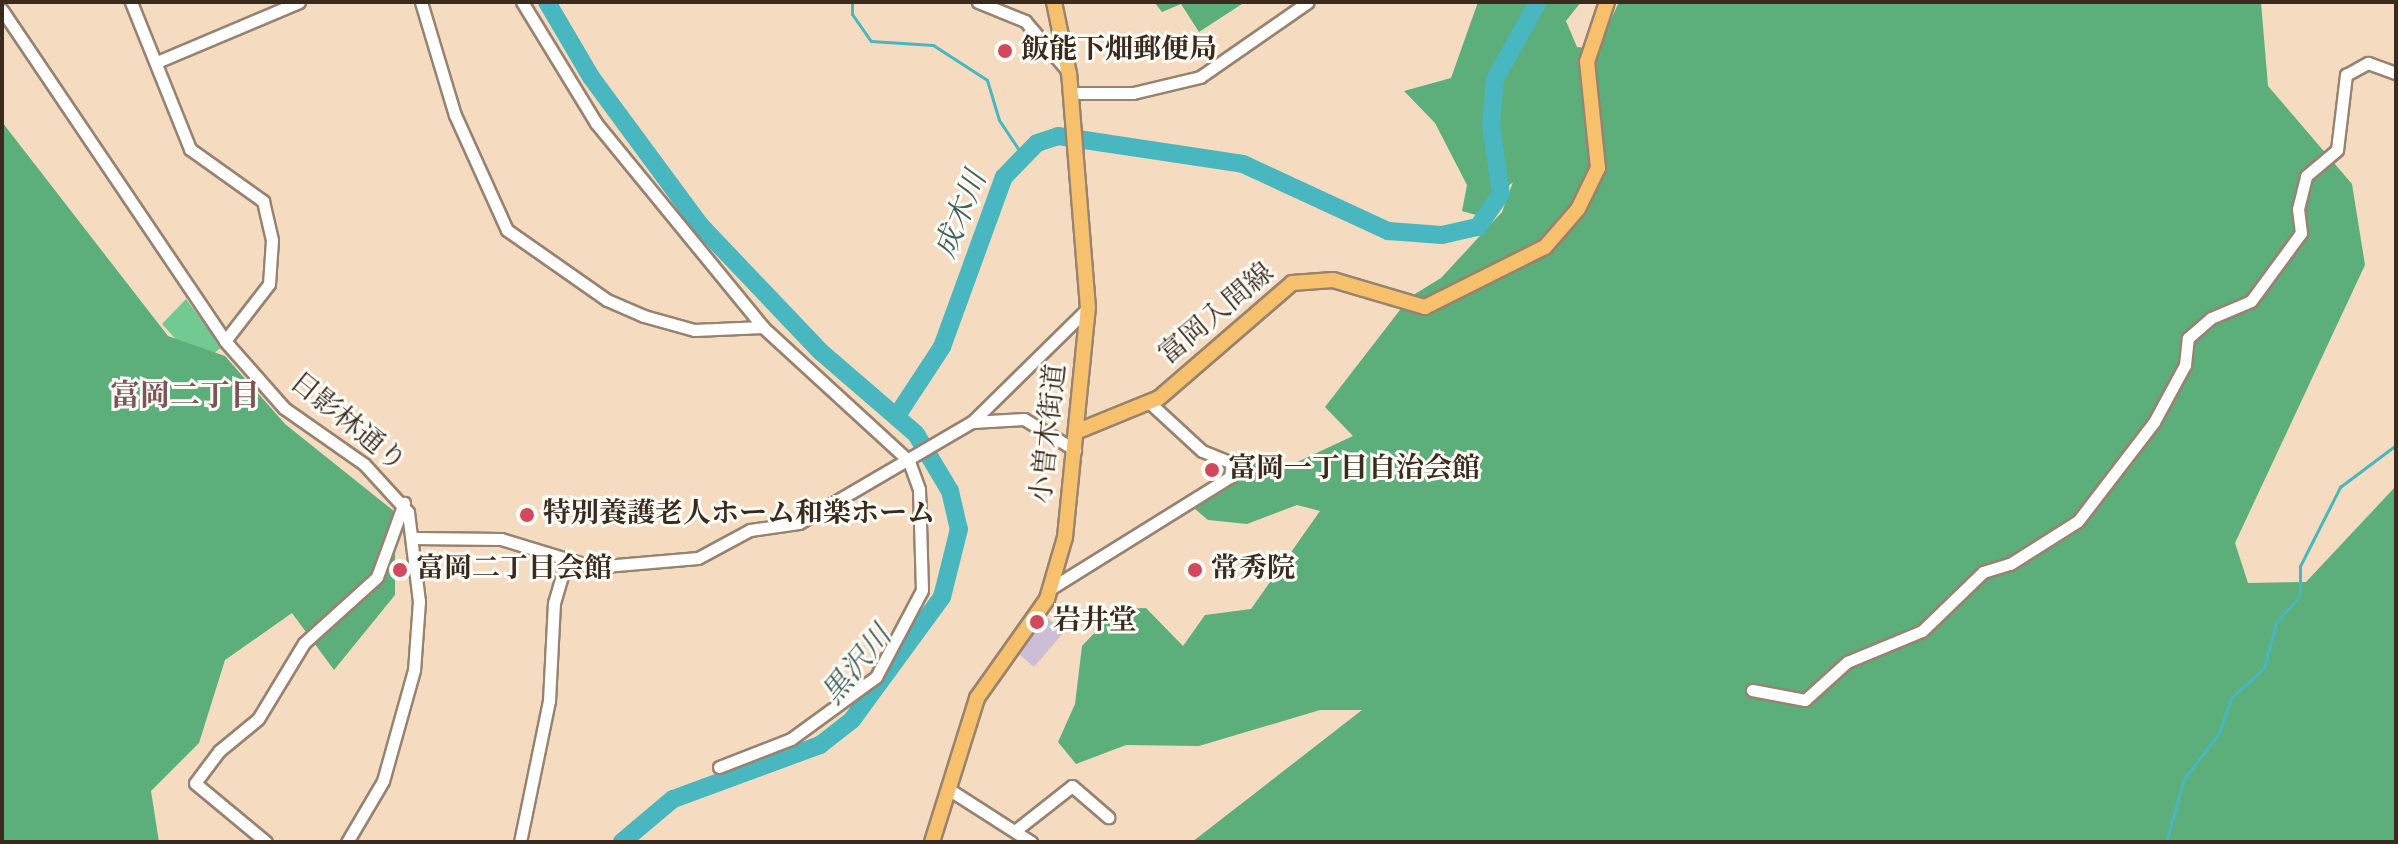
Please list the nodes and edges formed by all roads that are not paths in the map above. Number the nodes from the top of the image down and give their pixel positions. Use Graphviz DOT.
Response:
graph roads {
  1 [pos="131,2"];
  2 [pos="299,2"];
  3 [pos="421,2"];
  4 [pos="522,2"];
  5 [pos="978,2"];
  6 [pos="1054,2"];
  7 [pos="1308,2"];
  8 [pos="1607,2"];
  9 [pos="2,10"];
  10 [pos="157,62"];
  11 [pos="2396,73"];
  12 [pos="1069,74"];
  13 [pos="1072,97"];
  14 [pos="1088,308"];
  15 [pos="763,327"];
  16 [pos="225,341"];
  17 [pos="1151,404"];
  18 [pos="972,422"];
  19 [pos="1078,431"];
  20 [pos="1075,450"];
  21 [pos="913,457"];
  22 [pos="404,503"];
  23 [pos="414,538"];
  24 [pos="566,562"];
  25 [pos="1053,587"];
  26 [pos="1752,690"];
  27 [pos="719,767"];
  28 [pos="953,792"];
  29 [pos="1108,817"];
  30 [pos="1016,830"];
  31 [pos="266,842"];
  32 [pos="347,842"];
  33 [pos="520,842"];
  34 [pos="932,842"];
  35 [pos="1031,842"];
  1 -- 10 [label="street"];
  2 -- 10 [label="street"];
  3 -- 15 [label="street"];
  4 -- 15 [label="street"];
  5 -- 12 [label="street"];
  6 -- 12 [label="main road, 小曽木街道"];
  7 -- 13 [label="street"];
  8 -- 17 [label="main road, 富岡入間線"];
  9 -- 16 [label="street, 日影林通り"];
  10 -- 16 [label="street"];
  11 -- 26 [label="street"];
  12 -- 13 [label="main road, 小曽木街道"];
  13 -- 14 [label="main road, 小曽木街道"];
  14 -- 18 [label="street"];
  14 -- 19 [label="main road, 小曽木街道"];
  15 -- 21 [label="street"];
  16 -- 22 [label="street, 日影林通り"];
  17 -- 19 [label="main road, 富岡入間線"];
  17 -- 25 [label="street"];
  18 -- 20 [label="street"];
  18 -- 21 [label="street"];
  19 -- 20 [label="main road, 小曽木街道"];
  20 -- 25 [label="main road, 小曽木街道"];
  21 -- 24 [label="street"];
  21 -- 27 [label="street"];
  22 -- 23 [label="street, 日影林通り"];
  22 -- 31 [label="street"];
  23 -- 24 [label="street"];
  23 -- 32 [label="street, 日影林通り"];
  24 -- 33 [label="street"];
  25 -- 28 [label="main road, 小曽木街道"];
  28 -- 30 [label="street"];
  28 -- 34 [label="main road, 小曽木街道"];
  29 -- 30 [label="street"];
  30 -- 35 [label="street"];
}
